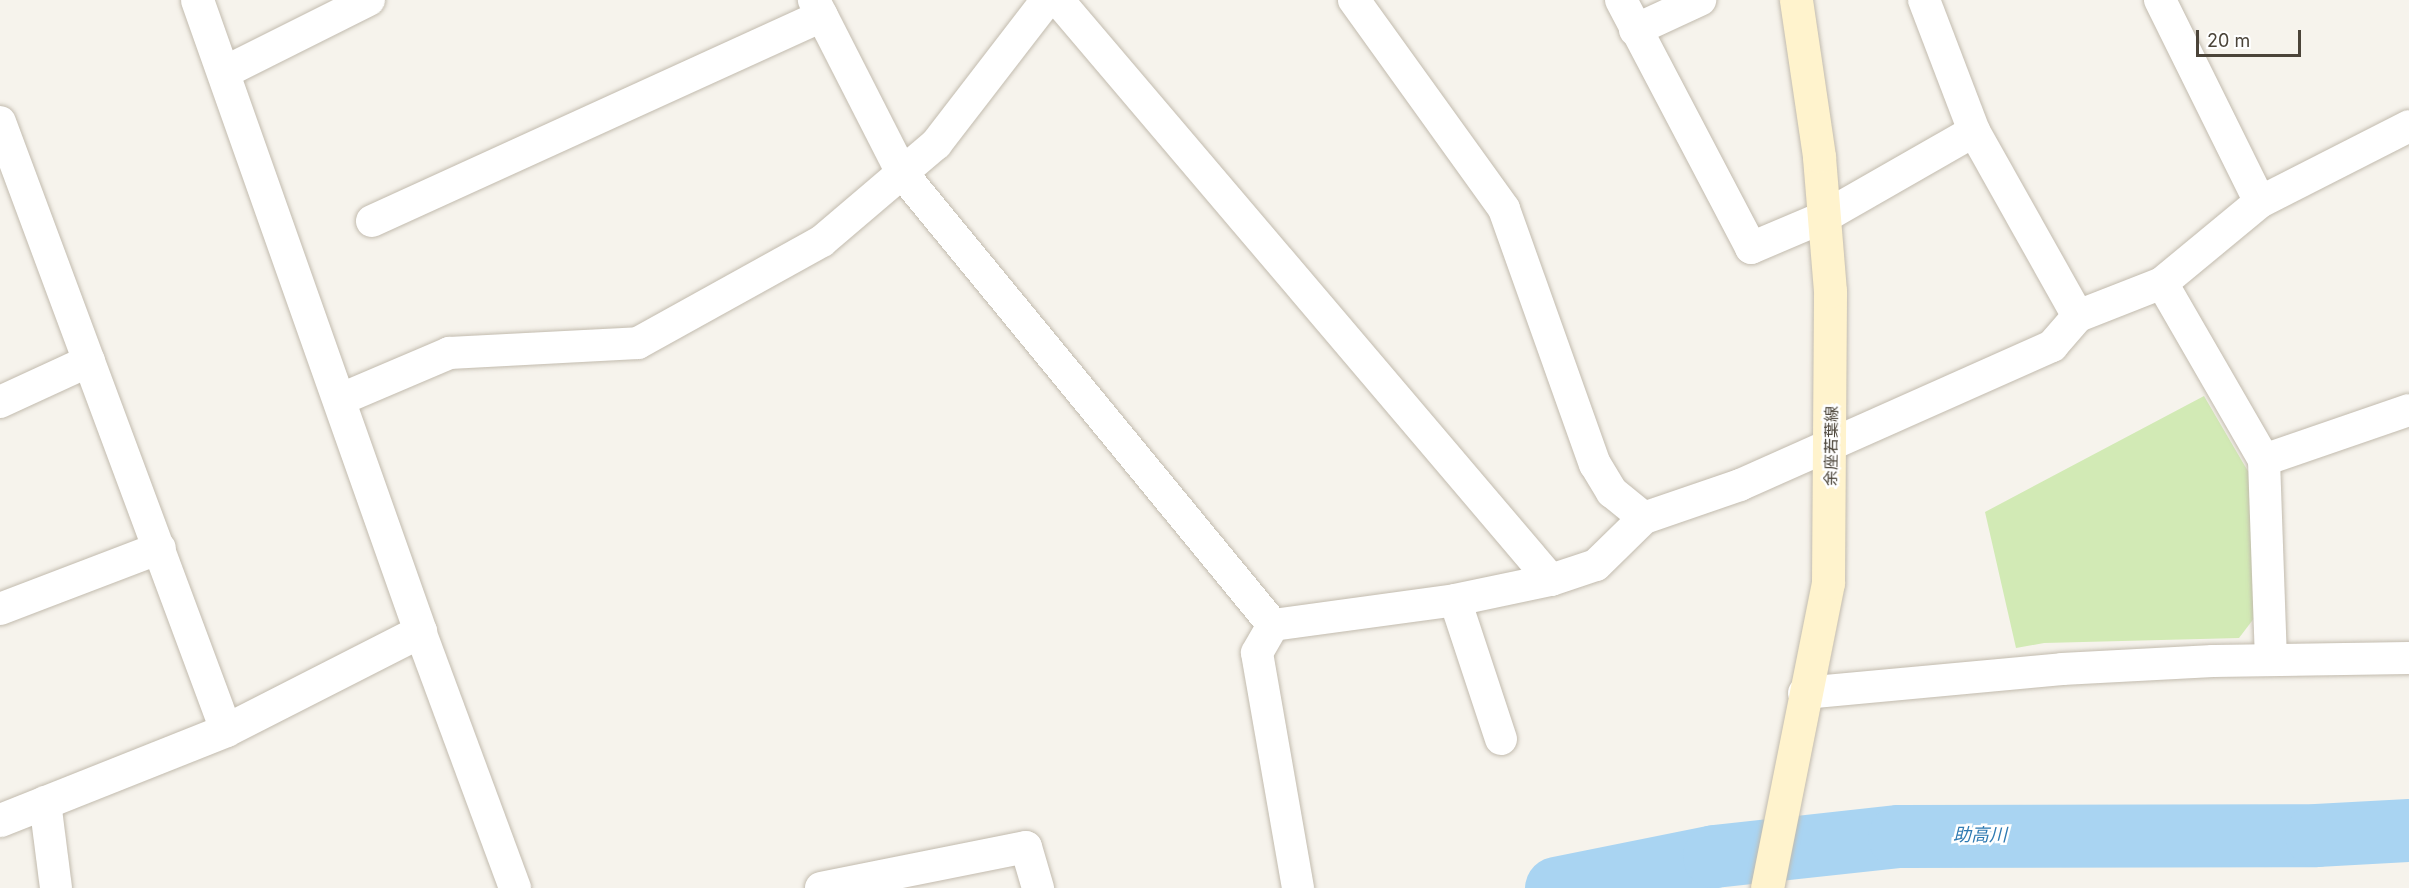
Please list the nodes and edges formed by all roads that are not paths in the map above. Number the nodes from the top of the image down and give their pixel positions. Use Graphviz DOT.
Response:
graph roads {
  1 [pos="197,0"];
  2 [pos="369,0"];
  3 [pos="1047,0"];
  4 [pos="1058,0"];
  5 [pos="1354,0"];
  6 [pos="1621,0"];
  7 [pos="1700,0"];
  8 [pos="1796,0"];
  9 [pos="1924,0"];
  10 [pos="2160,0"];
  11 [pos="818,8"];
  12 [pos="1635,30"];
  13 [pos="225,72"];
  14 [pos="0,122"];
  15 [pos="2409,126"];
  16 [pos="1974,131"];
  17 [pos="902,173"];
  18 [pos="9,176"];
  19 [pos="2259,202"];
  20 [pos="1824,217"];
  21 [pos="372,221"];
  22 [pos="2162,283"];
  23 [pos="2078,316"];
  24 [pos="89,361"];
  25 [pos="339,400"];
  26 [pos="0,402"];
  27 [pos="2409,410"];
  28 [pos="1831,445"];
  29 [pos="2264,460"];
  30 [pos="1644,518"];
  31 [pos="160,548"];
  32 [pos="1551,580"];
  33 [pos="1455,600"];
  34 [pos="0,609"];
  35 [pos="1273,625"];
  36 [pos="420,631"];
  37 [pos="2409,658"];
  38 [pos="2271,660"];
  39 [pos="1804,693"];
  40 [pos="226,730"];
  41 [pos="1501,738"];
  42 [pos="45,802"];
  43 [pos="0,820"];
  44 [pos="1769,883"];
  45 [pos="56,888"];
  46 [pos="515,888"];
  47 [pos="821,888"];
  48 [pos="1038,888"];
  49 [pos="1298,888"];
  1 -- 13 [label="street"];
  2 -- 13 [label="street"];
  3 -- 17 [label="street"];
  4 -- 32 [label="street"];
  5 -- 30 [label="street"];
  6 -- 12 [label="street"];
  7 -- 12 [label="street"];
  8 -- 20 [label="main road, 余座若葉線"];
  9 -- 16 [label="street"];
  10 -- 19 [label="street"];
  11 -- 17 [label="street"];
  11 -- 21 [label="street"];
  12 -- 20 [label="street"];
  13 -- 25 [label="street"];
  14 -- 18 [label="street"];
  15 -- 19 [label="street"];
  16 -- 20 [label="street"];
  16 -- 23 [label="street"];
  17 -- 25 [label="street"];
  17 -- 35 [label="street"];
  18 -- 24 [label="street"];
  19 -- 22 [label="street"];
  20 -- 28 [label="main road, 余座若葉線"];
  22 -- 23 [label="street"];
  22 -- 29 [label="street"];
  23 -- 28 [label="street"];
  24 -- 26 [label="street"];
  24 -- 31 [label="street"];
  25 -- 36 [label="street"];
  27 -- 29 [label="street"];
  28 -- 30 [label="street"];
  28 -- 39 [label="main road, 余座若葉線"];
  29 -- 38 [label="street"];
  30 -- 32 [label="street"];
  31 -- 34 [label="street"];
  31 -- 40 [label="street"];
  32 -- 33 [label="street"];
  33 -- 35 [label="street"];
  33 -- 41 [label="street"];
  35 -- 49 [label="street"];
  36 -- 40 [label="street"];
  36 -- 46 [label="street"];
  37 -- 38 [label="street"];
  38 -- 39 [label="street"];
  39 -- 44 [label="main road, 余座若葉線"];
  40 -- 42 [label="street"];
  42 -- 43 [label="street"];
  42 -- 45 [label="street"];
  47 -- 48 [label="street"];
}
